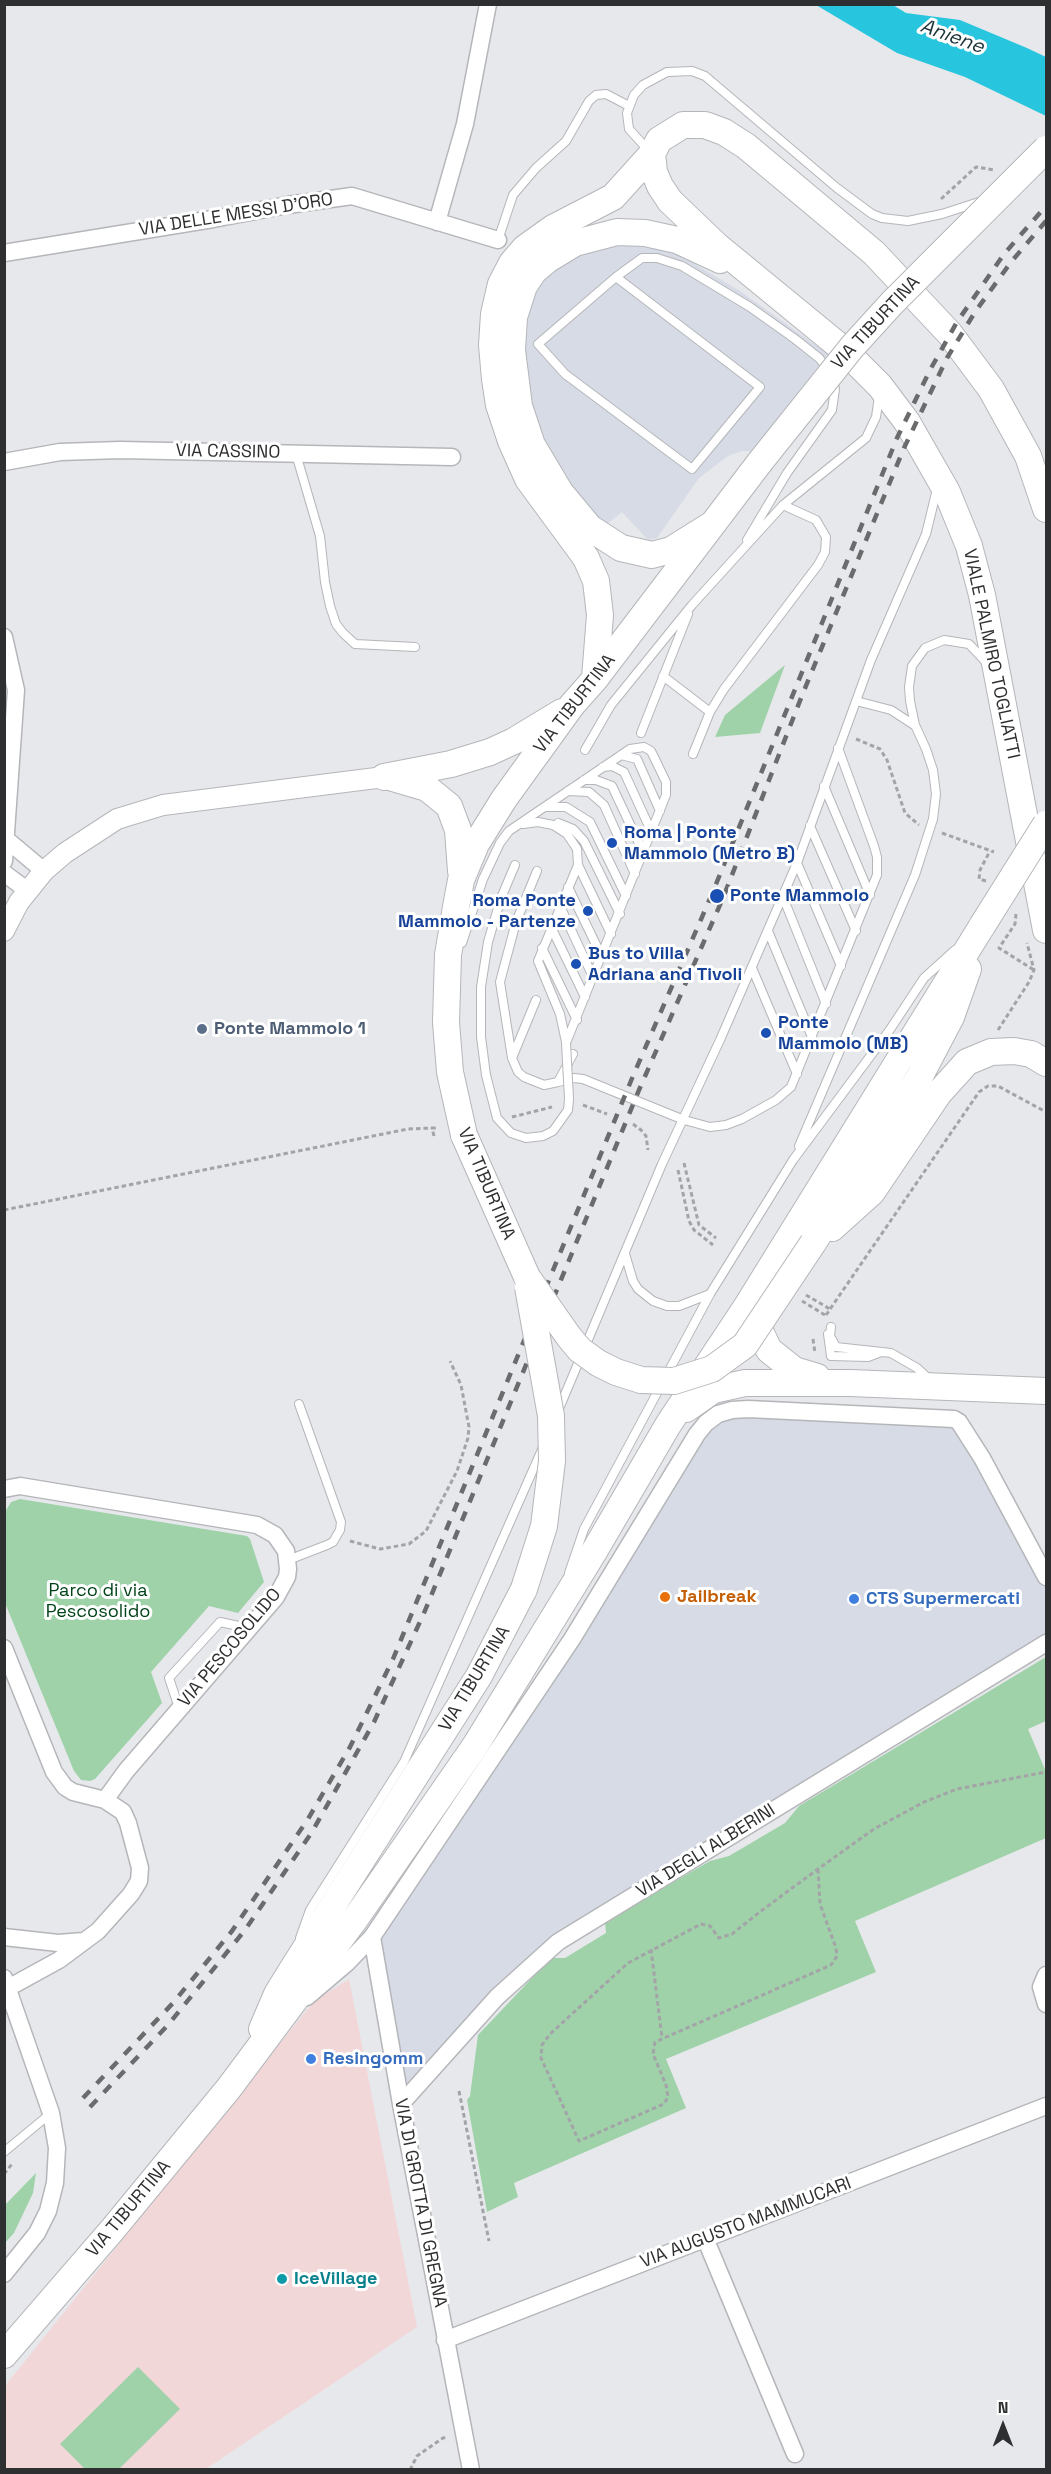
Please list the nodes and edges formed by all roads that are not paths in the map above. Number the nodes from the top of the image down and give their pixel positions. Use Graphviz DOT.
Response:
graph roads {
  1 [pos="488,4"];
  2 [pos="629,106"];
  3 [pos="1047,149"];
  4 [pos="652,154"];
  5 [pos="1000,196"];
  6 [pos="437,222"];
  7 [pos="498,240"];
  8 [pos="4,253"];
  9 [pos="616,277"];
  10 [pos="760,281"];
  11 [pos="880,386"];
  12 [pos="296,454"];
  13 [pos="452,457"];
  14 [pos="4,462"];
  15 [pos="939,477"];
  16 [pos="783,505"];
  17 [pos="1047,509"];
  18 [pos="711,525"];
  19 [pos="736,558"];
  20 [pos="692,605"];
  21 [pos="4,637"];
  22 [pos="415,647"];
  23 [pos="663,676"];
  24 [pos="595,679"];
  25 [pos="999,688"];
  26 [pos="856,701"];
  27 [pos="572,705"];
  28 [pos="710,712"];
  29 [pos="915,725"];
  30 [pos="642,733"];
  31 [pos="838,748"];
  32 [pos="585,750"];
  33 [pos="693,754"];
  34 [pos="619,755"];
  35 [pos="602,767"];
  36 [pos="384,777"];
  37 [pos="583,781"];
  38 [pos="824,786"];
  39 [pos="568,791"];
  40 [pos="542,808"];
  41 [pos="660,811"];
  42 [pos="538,822"];
  43 [pos="1047,824"];
  44 [pos="810,826"];
  45 [pos="509,831"];
  46 [pos="652,833"];
  47 [pos="7,840"];
  48 [pos="644,854"];
  49 [pos="4,861"];
  50 [pos="797,863"];
  51 [pos="515,865"];
  52 [pos="578,865"];
  53 [pos="44,871"];
  54 [pos="537,871"];
  55 [pos="4,873"];
  56 [pos="635,874"];
  57 [pos="461,880"];
  58 [pos="568,887"];
  59 [pos="28,891"];
  60 [pos="870,895"];
  61 [pos="626,896"];
  62 [pos="783,897"];
  63 [pos="560,906"];
  64 [pos="620,914"];
  65 [pos="982,926"];
  66 [pos="551,927"];
  67 [pos="1032,930"];
  68 [pos="4,931"];
  69 [pos="768,931"];
  70 [pos="856,931"];
  71 [pos="611,934"];
  72 [pos="542,948"];
  73 [pos="602,957"];
  74 [pos="841,966"];
  75 [pos="752,968"];
  76 [pos="593,977"];
  77 [pos="585,997"];
  78 [pos="536,1000"];
  79 [pos="826,1004"];
  80 [pos="577,1020"];
  81 [pos="446,1022"];
  82 [pos="812,1037"];
  83 [pos="566,1043"];
  84 [pos="573,1054"];
  85 [pos="512,1058"];
  86 [pos="1047,1063"];
  87 [pos="797,1074"];
  88 [pos="558,1082"];
  89 [pos="684,1120"];
  90 [pos="894,1140"];
  91 [pos="793,1160"];
  92 [pos="625,1253"];
  93 [pos="767,1274"];
  94 [pos="527,1277"];
  95 [pos="710,1294"];
  96 [pos="831,1327"];
  97 [pos="850,1383"];
  98 [pos="937,1386"];
  99 [pos="1047,1391"];
  100 [pos="299,1404"];
  101 [pos="668,1425"];
  102 [pos="4,1489"];
  103 [pos="288,1560"];
  104 [pos="1047,1577"];
  105 [pos="552,1619"];
  106 [pos="249,1628"];
  107 [pos="1047,1643"];
  108 [pos="4,1648"];
  109 [pos="179,1708"];
  110 [pos="105,1800"];
  111 [pos="4,1937"];
  112 [pos="372,1937"];
  113 [pos="85,1941"];
  114 [pos="293,1968"];
  115 [pos="1047,1975"];
  116 [pos="6,1983"];
  117 [pos="1047,2004"];
  118 [pos="286,2014"];
  119 [pos="250,2059"];
  120 [pos="401,2104"];
  121 [pos="1047,2106"];
  122 [pos="51,2113"];
  123 [pos="4,2152"];
  124 [pos="705,2238"];
  125 [pos="4,2274"];
  126 [pos="445,2340"];
  127 [pos="4,2355"];
  128 [pos="795,2454"];
  129 [pos="471,2469"];
  1 -- 6 [label="street"];
  2 -- 4 [label="lane"];
  2 -- 5 [label="lane"];
  2 -- 7 [label="lane"];
  3 -- 5 [label="main road, VIA TIBURTINA, bridge"];
  4 -- 10 [label="main road, VIALE PALMIRO TOGLIATTI"];
  4 -- 17 [label="main road"];
  4 -- 24 [label="main road"];
  5 -- 18 [label="main road, VIA TIBURTINA, bridge"];
  6 -- 7 [label="street, VIA DELLE MESSI D'ORO"];
  6 -- 8 [label="street, VIA DELLE MESSI D'ORO"];
  9 -- 9 [label="lane"];
  9 -- 19 [label="lane"];
  10 -- 11 [label="main road, VIALE PALMIRO TOGLIATTI"];
  10 -- 18 [label="main road"];
  11 -- 15 [label="main road, VIALE PALMIRO TOGLIATTI"];
  11 -- 16 [label="lane"];
  12 -- 13 [label="street, VIA CASSINO"];
  12 -- 14 [label="street, VIA CASSINO"];
  12 -- 22 [label="lane"];
  15 -- 25 [label="main road, VIALE PALMIRO TOGLIATTI"];
  15 -- 26 [label="lane"];
  16 -- 19 [label="lane"];
  16 -- 28 [label="lane"];
  18 -- 24 [label="main road, VIA TIBURTINA"];
  19 -- 20 [label="lane"];
  20 -- 23 [label="lane"];
  20 -- 32 [label="lane"];
  21 -- 47 [label="street"];
  23 -- 28 [label="lane"];
  23 -- 30 [label="lane"];
  24 -- 27 [label="main road, VIA TIBURTINA"];
  25 -- 29 [label="lane"];
  25 -- 67 [label="main road, VIALE PALMIRO TOGLIATTI"];
  26 -- 29 [label="lane"];
  26 -- 31 [label="lane"];
  27 -- 36 [label="main road"];
  27 -- 57 [label="main road, VIA TIBURTINA"];
  28 -- 33 [label="lane"];
  29 -- 91 [label="lane"];
  31 -- 38 [label="lane"];
  31 -- 60 [label="lane"];
  34 -- 35 [label="lane"];
  34 -- 41 [label="lane"];
  34 -- 41 [label="lane"];
  35 -- 37 [label="lane"];
  35 -- 46 [label="lane"];
  36 -- 53 [label="street"];
  36 -- 57 [label="main road"];
  37 -- 39 [label="lane"];
  37 -- 48 [label="lane"];
  38 -- 44 [label="lane"];
  38 -- 60 [label="lane"];
  39 -- 40 [label="lane"];
  39 -- 56 [label="lane"];
  40 -- 45 [label="lane"];
  40 -- 61 [label="lane"];
  41 -- 46 [label="lane"];
  42 -- 45 [label="lane"];
  42 -- 52 [label="lane"];
  42 -- 64 [label="lane"];
  43 -- 65 [label="main road, VIA TIBURTINA, bridge"];
  44 -- 50 [label="lane"];
  44 -- 70 [label="lane"];
  45 -- 81 [label="lane"];
  46 -- 48 [label="lane"];
  47 -- 49 [label="street"];
  47 -- 53 [label="street"];
  48 -- 56 [label="lane"];
  50 -- 62 [label="lane"];
  50 -- 74 [label="lane"];
  51 -- 83 [label="lane, bridge"];
  52 -- 58 [label="lane"];
  52 -- 71 [label="lane"];
  53 -- 59 [label="street"];
  54 -- 85 [label="lane"];
  55 -- 59 [label="street"];
  56 -- 61 [label="lane"];
  57 -- 81 [label="main road, VIA TIBURTINA"];
  58 -- 63 [label="lane"];
  58 -- 73 [label="lane"];
  59 -- 68 [label="street"];
  60 -- 70 [label="lane"];
  61 -- 64 [label="lane"];
  62 -- 69 [label="lane"];
  62 -- 79 [label="lane"];
  63 -- 66 [label="lane"];
  63 -- 76 [label="lane"];
  64 -- 71 [label="lane"];
  65 -- 90 [label="main road"];
  65 -- 91 [label="lane"];
  65 -- 93 [label="main road, VIA TIBURTINA"];
  66 -- 72 [label="lane"];
  66 -- 77 [label="lane"];
  69 -- 75 [label="lane"];
  69 -- 82 [label="lane"];
  70 -- 74 [label="lane"];
  71 -- 73 [label="lane"];
  72 -- 80 [label="lane"];
  72 -- 83 [label="lane"];
  73 -- 76 [label="lane"];
  74 -- 79 [label="lane"];
  75 -- 87 [label="lane"];
  75 -- 89 [label="lane"];
  76 -- 77 [label="lane"];
  77 -- 80 [label="lane"];
  78 -- 85 [label="lane"];
  79 -- 82 [label="lane"];
  80 -- 83 [label="lane"];
  81 -- 94 [label="main road, VIA TIBURTINA, bridge"];
  82 -- 87 [label="lane"];
  84 -- 88 [label="lane"];
  85 -- 88 [label="lane"];
  86 -- 90 [label="main road"];
  87 -- 89 [label="lane"];
  88 -- 89 [label="lane"];
  89 -- 92 [label="lane"];
  90 -- 94 [label="main road, bridge"];
  91 -- 95 [label="lane"];
  92 -- 95 [label="lane"];
  92 -- 114 [label="lane"];
  93 -- 97 [label="main road"];
  93 -- 101 [label="main road, VIA TIBURTINA"];
  94 -- 114 [label="main road, VIA TIBURTINA, bridge"];
  95 -- 105 [label="lane"];
  96 -- 98 [label="lane"];
  97 -- 98 [label="main road"];
  97 -- 101 [label="main road"];
  98 -- 99 [label="main road"];
  100 -- 103 [label="lane"];
  101 -- 105 [label="main road, VIA TIBURTINA"];
  102 -- 103 [label="street"];
  103 -- 106 [label="street, VIA PESCOSOLIDO"];
  104 -- 112 [label="street, VIA TIBURTINA"];
  105 -- 118 [label="main road, VIA TIBURTINA"];
  106 -- 109 [label="street, VIA PESCOSOLIDO"];
  106 -- 109 [label="lane"];
  107 -- 120 [label="street, VIA DEGLI ALBERINI"];
  108 -- 110 [label="street"];
  109 -- 110 [label="street, VIA PESCOSOLIDO"];
  110 -- 113 [label="street"];
  111 -- 113 [label="street"];
  112 -- 118 [label="street, VIA TIBURTINA"];
  112 -- 120 [label="street, VIA DI GROTTA DI GREGNA"];
  113 -- 116 [label="street"];
  114 -- 119 [label="main road, VIA TIBURTINA"];
  115 -- 117 [label="street"];
  116 -- 122 [label="street"];
  118 -- 119 [label="main road, VIA TIBURTINA"];
  119 -- 127 [label="main road, VIA TIBURTINA"];
  120 -- 126 [label="street, VIA DI GROTTA DI GREGNA"];
  121 -- 124 [label="street, VIA AUGUSTO MAMMUCARI"];
  122 -- 123 [label="lane"];
  122 -- 125 [label="street"];
  124 -- 126 [label="street, VIA AUGUSTO MAMMUCARI"];
  124 -- 128 [label="street"];
  126 -- 129 [label="street, VIA DI GROTTA DI GREGNA"];
}
